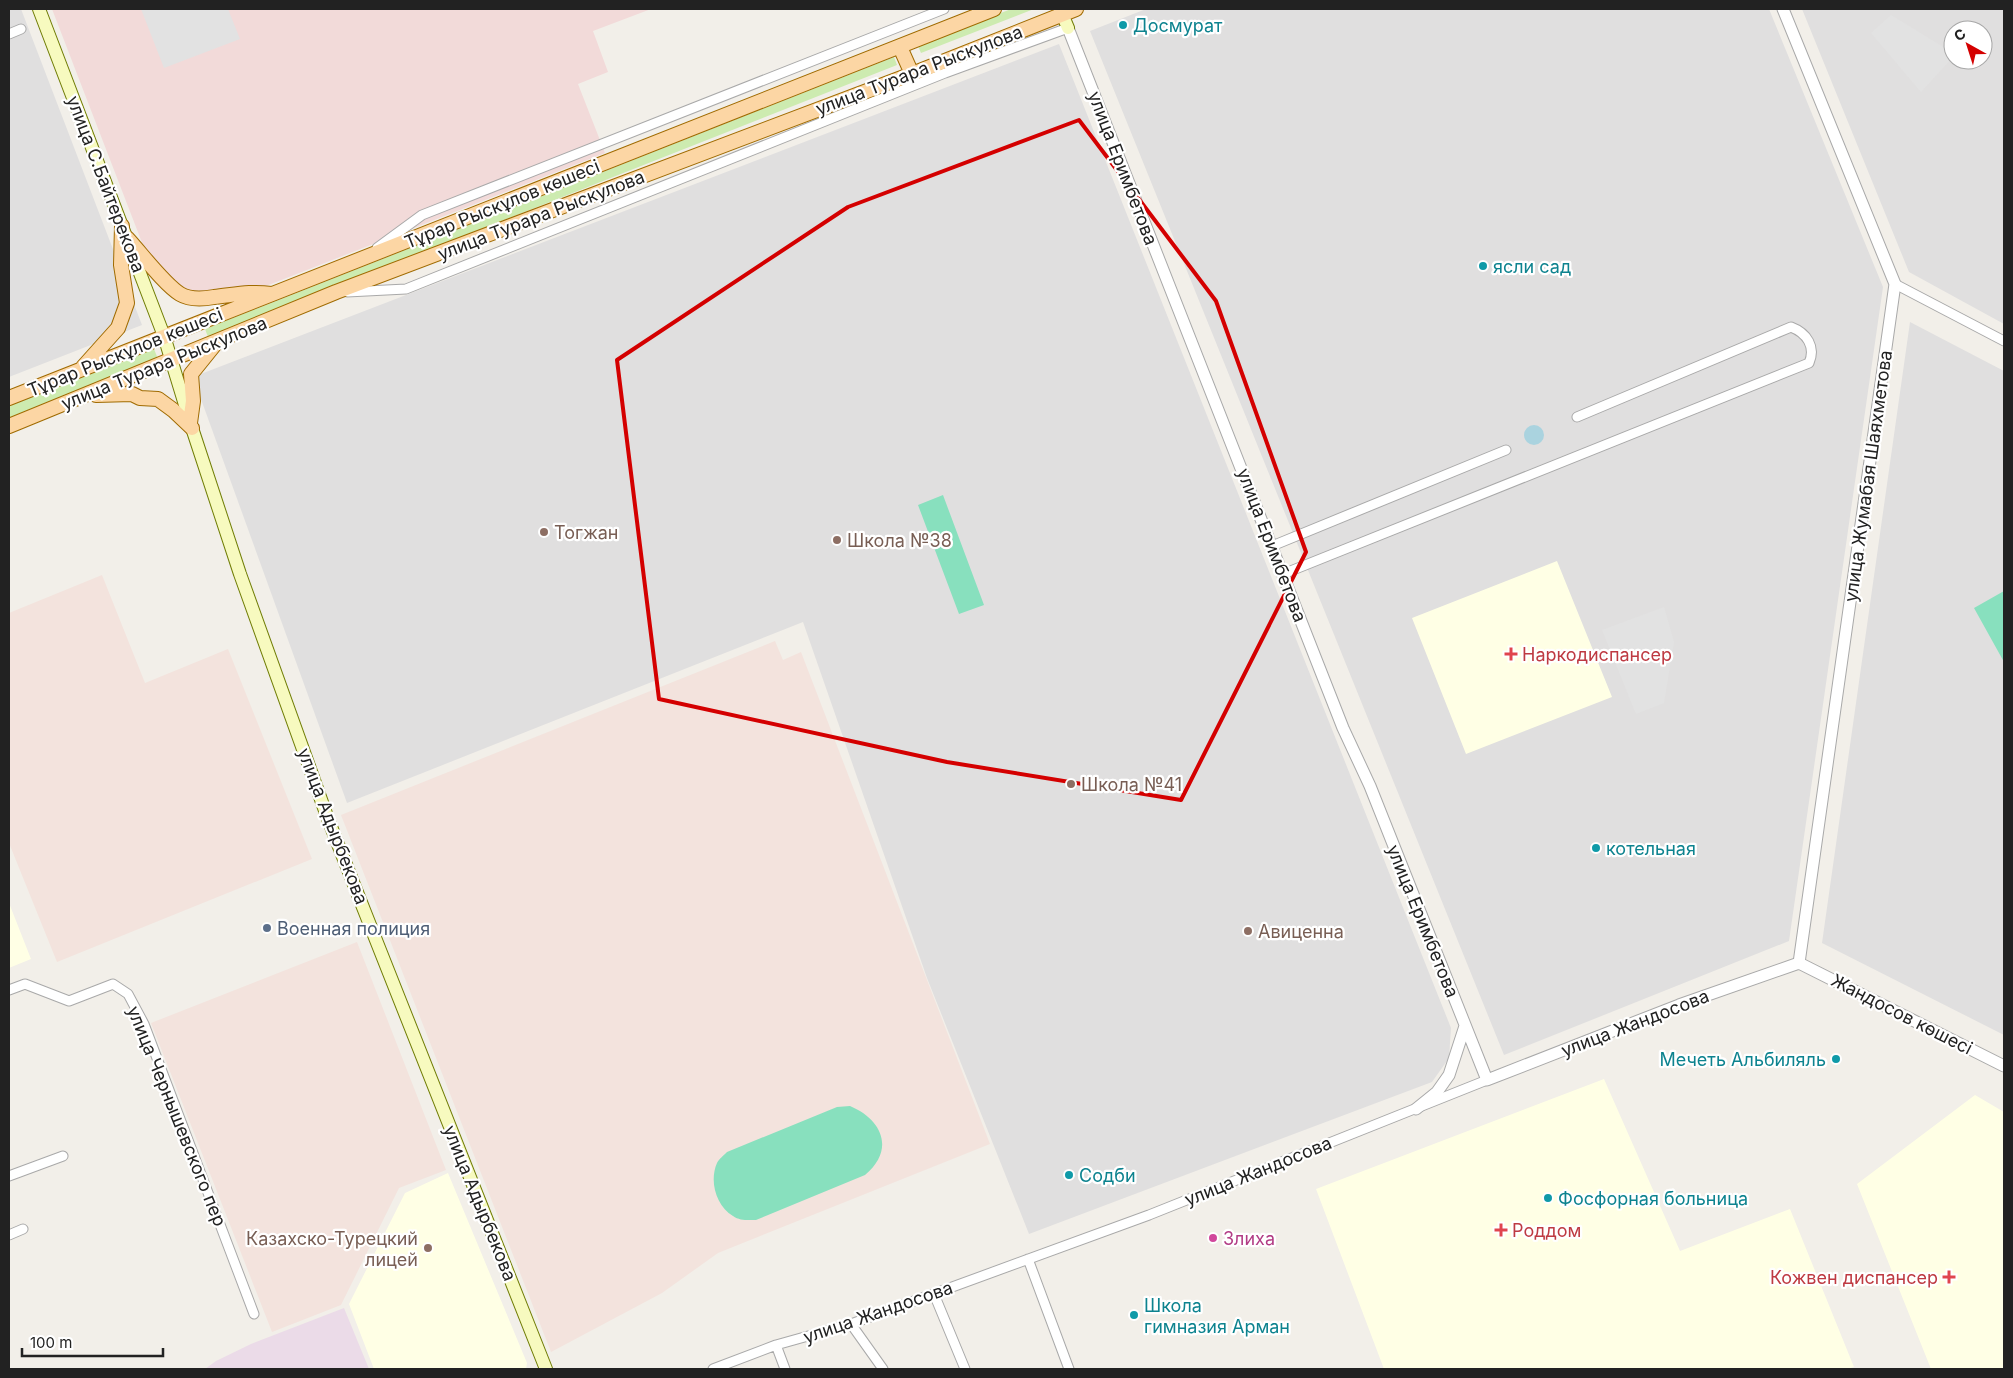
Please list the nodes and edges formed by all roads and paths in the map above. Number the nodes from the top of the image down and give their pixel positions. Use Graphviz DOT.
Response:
graph roads {
  1 [pos="39,9"];
  2 [pos="944,9"];
  3 [pos="994,9"];
  4 [pos="1076,9"];
  5 [pos="1783,9"];
  6 [pos="1061,12"];
  7 [pos="1068,28"];
  8 [pos="21,29"];
  9 [pos="9,34"];
  10 [pos="986,44"];
  11 [pos="900,47"];
  12 [pos="954,70"];
  13 [pos="912,74"];
  14 [pos="125,232"];
  15 [pos="361,260"];
  16 [pos="1895,284"];
  17 [pos="336,292"];
  18 [pos="271,294"];
  19 [pos="164,336"];
  20 [pos="2004,340"];
  21 [pos="218,341"];
  22 [pos="172,360"];
  23 [pos="82,369"];
  24 [pos="85,396"];
  25 [pos="9,398"];
  26 [pos="1577,417"];
  27 [pos="9,426"];
  28 [pos="191,426"];
  29 [pos="1506,450"];
  30 [pos="1272,546"];
  31 [pos="1283,574"];
  32 [pos="1799,963"];
  33 [pos="9,990"];
  34 [pos="1465,1026"];
  35 [pos="2004,1066"];
  36 [pos="1487,1080"];
  37 [pos="1416,1109"];
  38 [pos="63,1156"];
  39 [pos="9,1176"];
  40 [pos="23,1229"];
  41 [pos="9,1235"];
  42 [pos="1028,1259"];
  43 [pos="934,1294"];
  44 [pos="254,1314"];
  45 [pos="851,1324"];
  46 [pos="776,1345"];
  47 [pos="546,1369"];
  48 [pos="713,1369"];
  49 [pos="785,1369"];
  50 [pos="883,1369"];
  51 [pos="965,1369"];
  52 [pos="1069,1369"];
  1 -- 14 [label="main road, улица С.Байтерекова"];
  2 -- 15 [label="street"];
  3 -- 11 [label="main road, Тұрар Рыскұлов көшесі"];
  4 -- 6 [label="main road, улица Турара Рыскулова"];
  5 -- 16 [label="street"];
  6 -- 7 [label="main road, улица Еримбетова"];
  6 -- 10 [label="main road, улица Турара Рыскулова"];
  7 -- 12 [label="street"];
  7 -- 30 [label="street, улица Еримбетова"];
  8 -- 9 [label="street"];
  10 -- 12 [label="street"];
  10 -- 13 [label="main road, улица Турара Рыскулова"];
  11 -- 13 [label="main road"];
  11 -- 15 [label="main road, Тұрар Рыскұлов көшесі"];
  12 -- 17 [label="street"];
  13 -- 17 [label="main road, улица Турара Рыскулова"];
  14 -- 18 [label="main road"];
  14 -- 19 [label="main road, улица С.Байтерекова"];
  14 -- 23 [label="main road"];
  15 -- 18 [label="main road, Тұрар Рыскұлов көшесі"];
  16 -- 20 [label="street"];
  16 -- 32 [label="street, улица Жумабая Шаяхметова"];
  17 -- 21 [label="main road, улица Турара Рыскулова"];
  18 -- 19 [label="main road, Тұрар Рыскұлов көшесі"];
  19 -- 22 [label="main road, улица С.Байтерекова"];
  19 -- 23 [label="main road, Тұрар Рыскұлов көшесі"];
  21 -- 22 [label="main road, улица Турара Рыскулова"];
  21 -- 28 [label="main road"];
  22 -- 24 [label="main road, улица Турара Рыскулова"];
  22 -- 28 [label="main road, улица Адырбекова"];
  23 -- 25 [label="main road, Тұрар Рыскұлов көшесі"];
  24 -- 27 [label="main road, улица Турара Рыскулова"];
  24 -- 28 [label="main road"];
  26 -- 31 [label="street"];
  28 -- 47 [label="main road, улица Адырбекова"];
  29 -- 30 [label="street"];
  30 -- 31 [label="street, улица Еримбетова"];
  31 -- 34 [label="street, улица Еримбетова"];
  32 -- 35 [label="street, Жандосов көшесі"];
  32 -- 36 [label="street, улица Жандосова"];
  33 -- 44 [label="street, улица Чернышевского пер"];
  34 -- 36 [label="street, улица Еримбетова"];
  34 -- 37 [label="street"];
  36 -- 37 [label="street, улица Жандосова"];
  37 -- 42 [label="street, улица Жандосова"];
  38 -- 39 [label="street"];
  40 -- 41 [label="street"];
  42 -- 43 [label="street, улица Жандосова"];
  42 -- 52 [label="street"];
  43 -- 45 [label="street, улица Жандосова"];
  43 -- 51 [label="street"];
  45 -- 46 [label="street, улица Жандосова"];
  45 -- 50 [label="street"];
  46 -- 48 [label="street, улица Жандосова"];
  46 -- 49 [label="street"];
}
